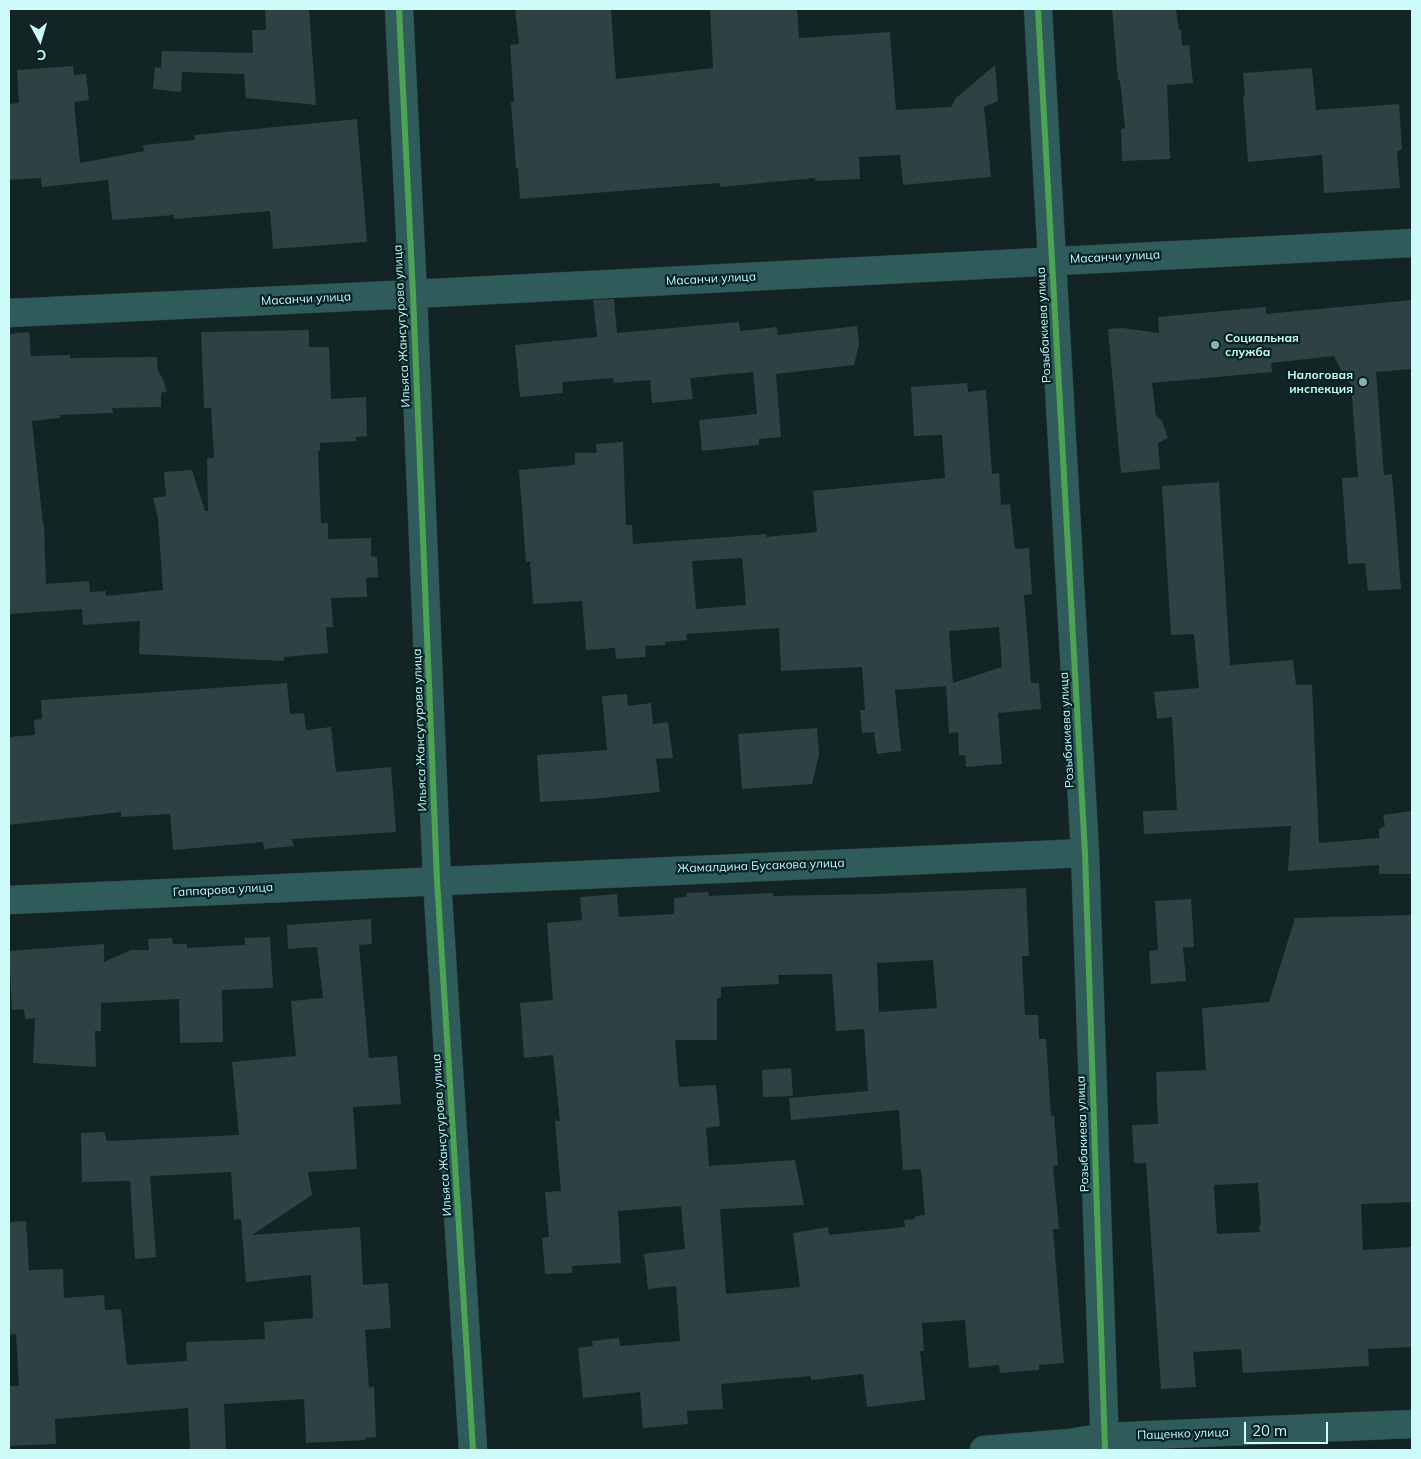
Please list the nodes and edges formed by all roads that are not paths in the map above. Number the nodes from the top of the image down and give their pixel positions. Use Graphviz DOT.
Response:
graph roads {
  1 [pos="399,9"];
  2 [pos="1038,9"];
  3 [pos="1412,243"];
  4 [pos="1052,260"];
  5 [pos="413,294"];
  6 [pos="9,313"];
  7 [pos="1085,853"];
  8 [pos="437,880"];
  9 [pos="9,900"];
  10 [pos="1412,1424"];
  11 [pos="1104,1444"];
  12 [pos="473,1450"];
  13 [pos="984,1450"];
  1 -- 5 [label="street, Ильяса Жансугурова улица"];
  2 -- 4 [label="street, Розыбакиева улица"];
  3 -- 4 [label="street, Масанчи улица"];
  4 -- 5 [label="street, Масанчи улица"];
  4 -- 7 [label="street, Розыбакиева улица"];
  5 -- 6 [label="street, Масанчи улица"];
  5 -- 8 [label="street, Ильяса Жансугурова улица"];
  7 -- 8 [label="street, Жамалдина Бусакова улица"];
  7 -- 11 [label="street, Розыбакиева улица"];
  8 -- 9 [label="street, Гаппарова улица"];
  8 -- 12 [label="street, Ильяса Жансугурова улица"];
  10 -- 11 [label="street, Пащенко улица"];
  11 -- 13 [label="street, Пащенко улица"];
}
